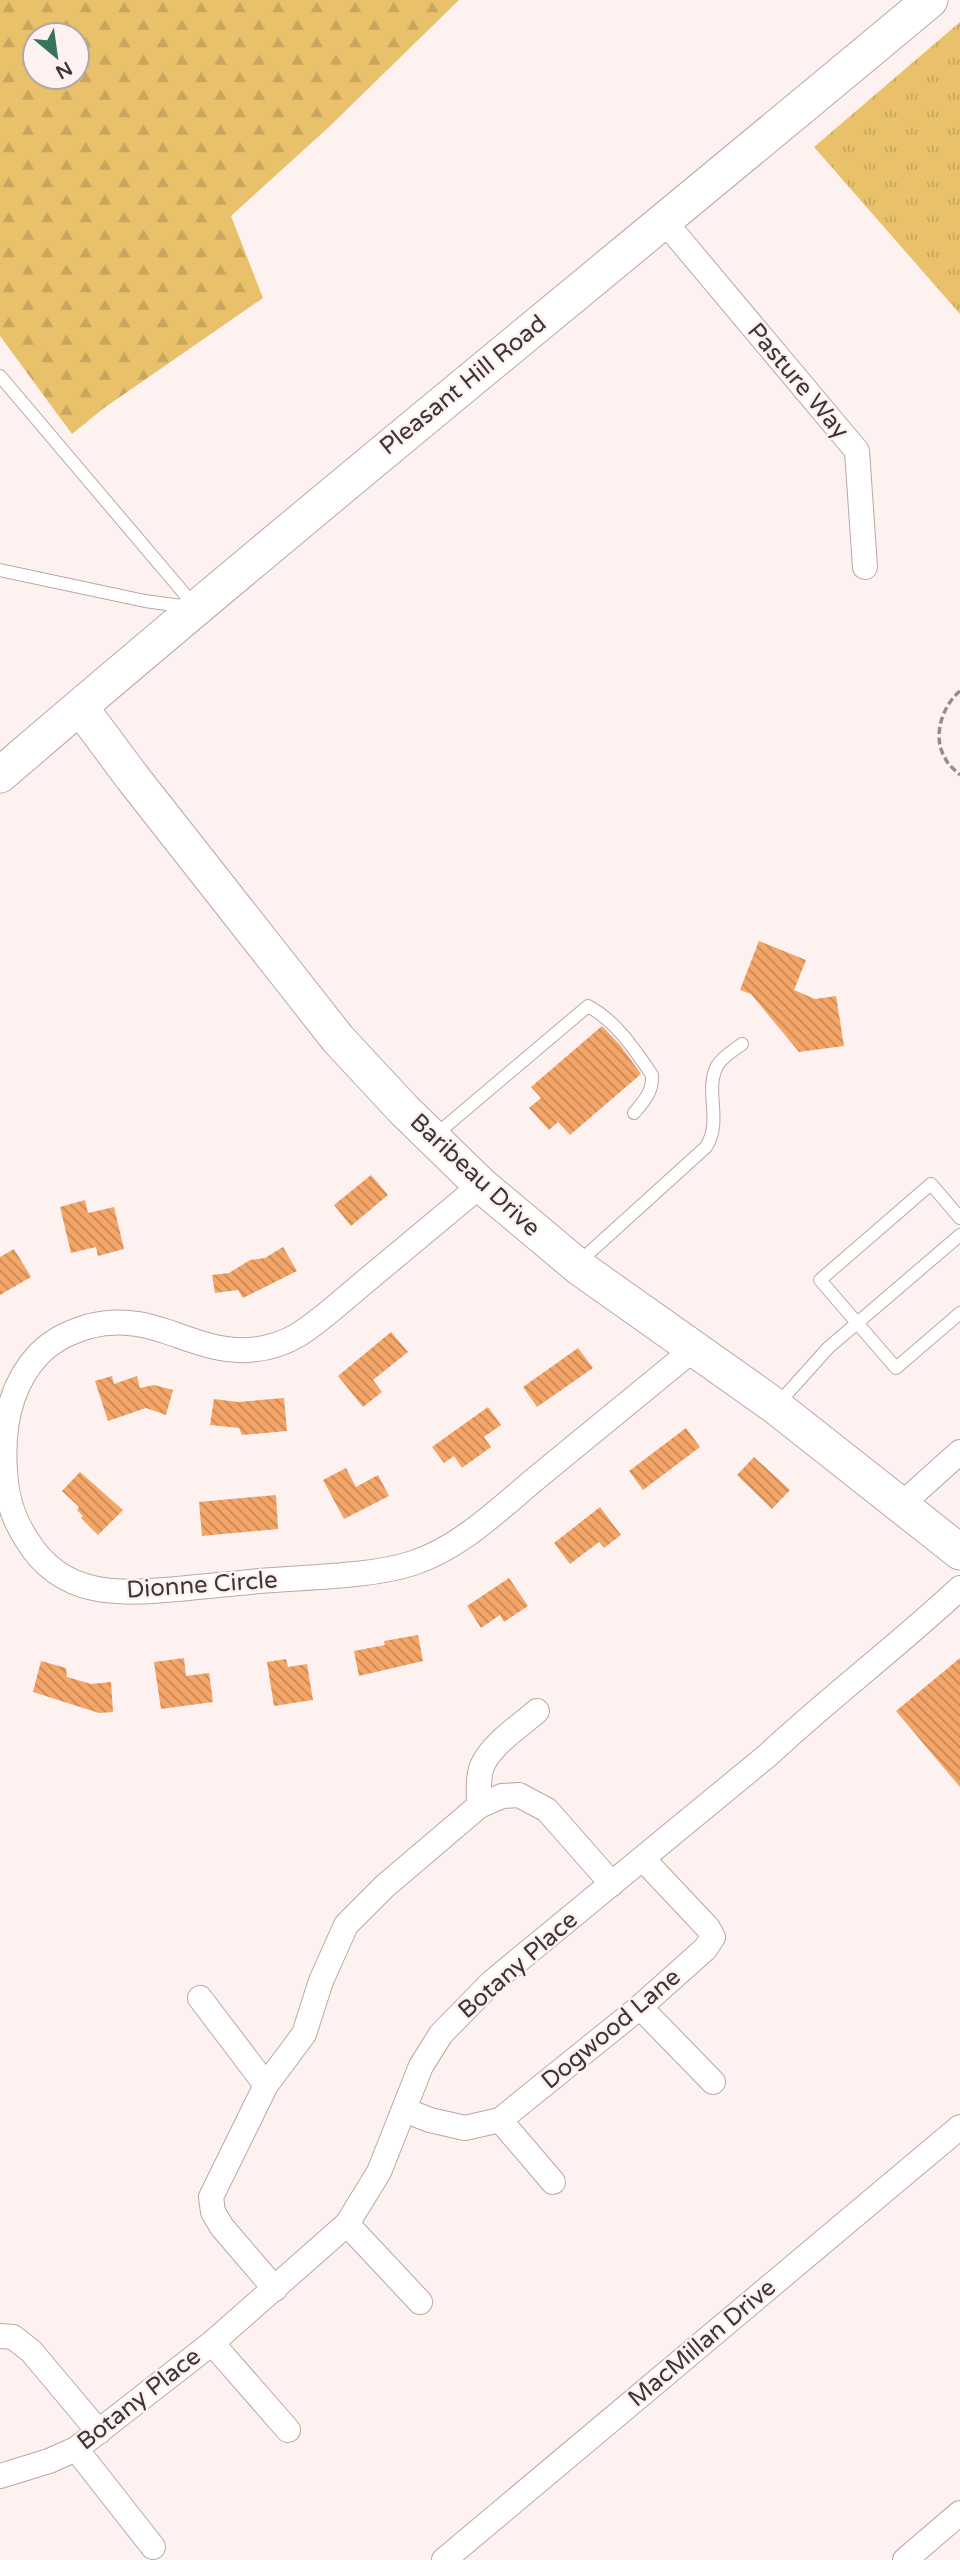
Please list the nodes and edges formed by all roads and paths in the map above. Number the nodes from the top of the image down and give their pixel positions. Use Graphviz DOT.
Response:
graph roads {
  1 [pos="930,0"];
  2 [pos="665,222"];
  3 [pos="0,376"];
  4 [pos="866,567"];
  5 [pos="0,570"];
  6 [pos="197,608"];
  7 [pos="960,691"];
  8 [pos="80,707"];
  9 [pos="0,775"];
  10 [pos="960,775"];
  11 [pos="742,1044"];
  12 [pos="634,1113"];
  13 [pos="433,1138"];
  14 [pos="481,1185"];
  15 [pos="960,1218"];
  16 [pos="960,1235"];
  17 [pos="576,1265"];
  18 [pos="960,1313"];
  19 [pos="857,1324"];
  20 [pos="695,1348"];
  21 [pos="775,1406"];
  22 [pos="960,1452"];
  23 [pos="902,1504"];
  24 [pos="960,1552"];
  25 [pos="960,1588"];
  26 [pos="537,1711"];
  27 [pos="479,1806"];
  28 [pos="643,1859"];
  29 [pos="612,1884"];
  30 [pos="201,1998"];
  31 [pos="640,2007"];
  32 [pos="713,2082"];
  33 [pos="266,2085"];
  34 [pos="404,2110"];
  35 [pos="500,2120"];
  36 [pos="960,2127"];
  37 [pos="553,2182"];
  38 [pos="347,2224"];
  39 [pos="275,2289"];
  40 [pos="420,2302"];
  41 [pos="0,2336"];
  42 [pos="212,2343"];
  43 [pos="288,2430"];
  44 [pos="99,2432"];
  45 [pos="76,2449"];
  46 [pos="0,2476"];
  47 [pos="960,2513"];
  48 [pos="153,2547"];
  49 [pos="444,2560"];
  50 [pos="905,2560"];
  1 -- 2 [label="street, Pleasant Hill Road"];
  2 -- 4 [label="street, Pasture Way"];
  2 -- 6 [label="street, Pleasant Hill Road"];
  3 -- 6 [label="lane"];
  5 -- 6 [label="lane"];
  6 -- 8 [label="street, Pleasant Hill Road"];
  7 -- 10 [label="path"];
  8 -- 9 [label="street, Pleasant Hill Road"];
  8 -- 13 [label="street, Baribeau Drive"];
  11 -- 17 [label="lane"];
  12 -- 13 [label="lane"];
  13 -- 14 [label="street, Baribeau Drive"];
  14 -- 17 [label="street, Baribeau Drive"];
  14 -- 20 [label="street, Dionne Circle"];
  15 -- 19 [label="lane"];
  16 -- 19 [label="lane"];
  17 -- 20 [label="street, Baribeau Drive"];
  18 -- 19 [label="lane"];
  19 -- 21 [label="lane"];
  20 -- 21 [label="street, Baribeau Drive"];
  21 -- 23 [label="street, Baribeau Drive"];
  22 -- 23 [label="street"];
  23 -- 24 [label="street, Baribeau Drive"];
  25 -- 28 [label="street, Botany Place"];
  26 -- 27 [label="street"];
  27 -- 29 [label="street"];
  27 -- 33 [label="street"];
  28 -- 29 [label="street, Botany Place"];
  28 -- 31 [label="street, Dogwood Lane"];
  29 -- 34 [label="street, Botany Place"];
  30 -- 33 [label="street"];
  31 -- 32 [label="street"];
  31 -- 35 [label="street, Dogwood Lane"];
  33 -- 39 [label="street"];
  34 -- 35 [label="street, Dogwood Lane"];
  34 -- 38 [label="street, Botany Place"];
  35 -- 37 [label="street"];
  36 -- 49 [label="street, MacMillan Drive"];
  38 -- 39 [label="street, Botany Place"];
  38 -- 40 [label="street"];
  39 -- 42 [label="street, Botany Place"];
  41 -- 44 [label="street"];
  42 -- 43 [label="street"];
  42 -- 44 [label="street, Botany Place"];
  44 -- 45 [label="street, Botany Place"];
  45 -- 46 [label="street, Botany Place"];
  45 -- 48 [label="street"];
  47 -- 50 [label="street"];
}
